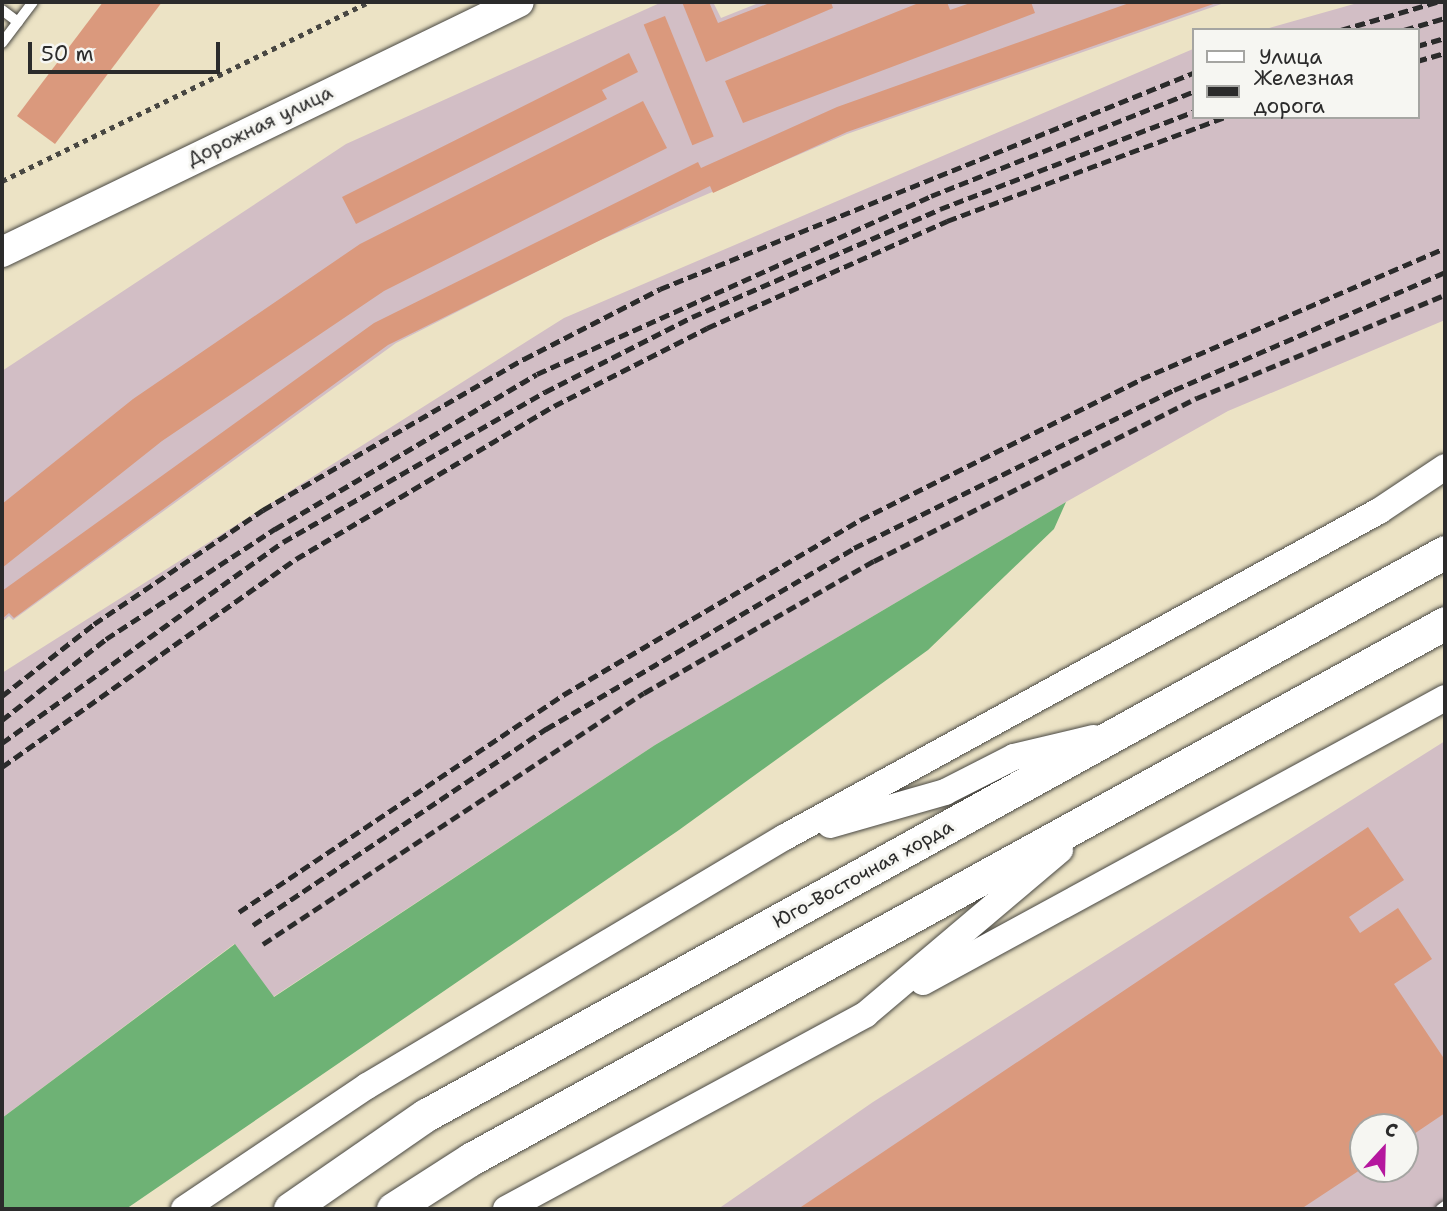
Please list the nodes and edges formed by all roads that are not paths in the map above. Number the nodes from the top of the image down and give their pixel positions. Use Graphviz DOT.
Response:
graph roads {
  1 [pos="33,2"];
  2 [pos="519,2"];
  3 [pos="2,10"];
  4 [pos="18,22"];
  5 [pos="2,43"];
  6 [pos="2,252"];
  7 [pos="1445,467"];
  8 [pos="1445,552"];
  9 [pos="1445,623"];
  10 [pos="1445,698"];
  11 [pos="1116,733"];
  12 [pos="1151,788"];
  13 [pos="785,837"];
  14 [pos="866,1014"];
  15 [pos="184,1209"];
  16 [pos="289,1209"];
  17 [pos="393,1209"];
  18 [pos="506,1209"];
  1 -- 4 [label="lane"];
  2 -- 6 [label="main road, Дорожная улица"];
  3 -- 4 [label="lane"];
  4 -- 5 [label="lane"];
  7 -- 13 [label="street"];
  8 -- 11 [label="main road, Юго-Восточная хорда"];
  9 -- 12 [label="main road"];
  10 -- 14 [label="street"];
  11 -- 13 [label="street"];
  11 -- 16 [label="main road, Юго-Восточная хорда"];
  12 -- 14 [label="street"];
  12 -- 17 [label="main road"];
  13 -- 15 [label="street"];
  14 -- 18 [label="street"];
}
